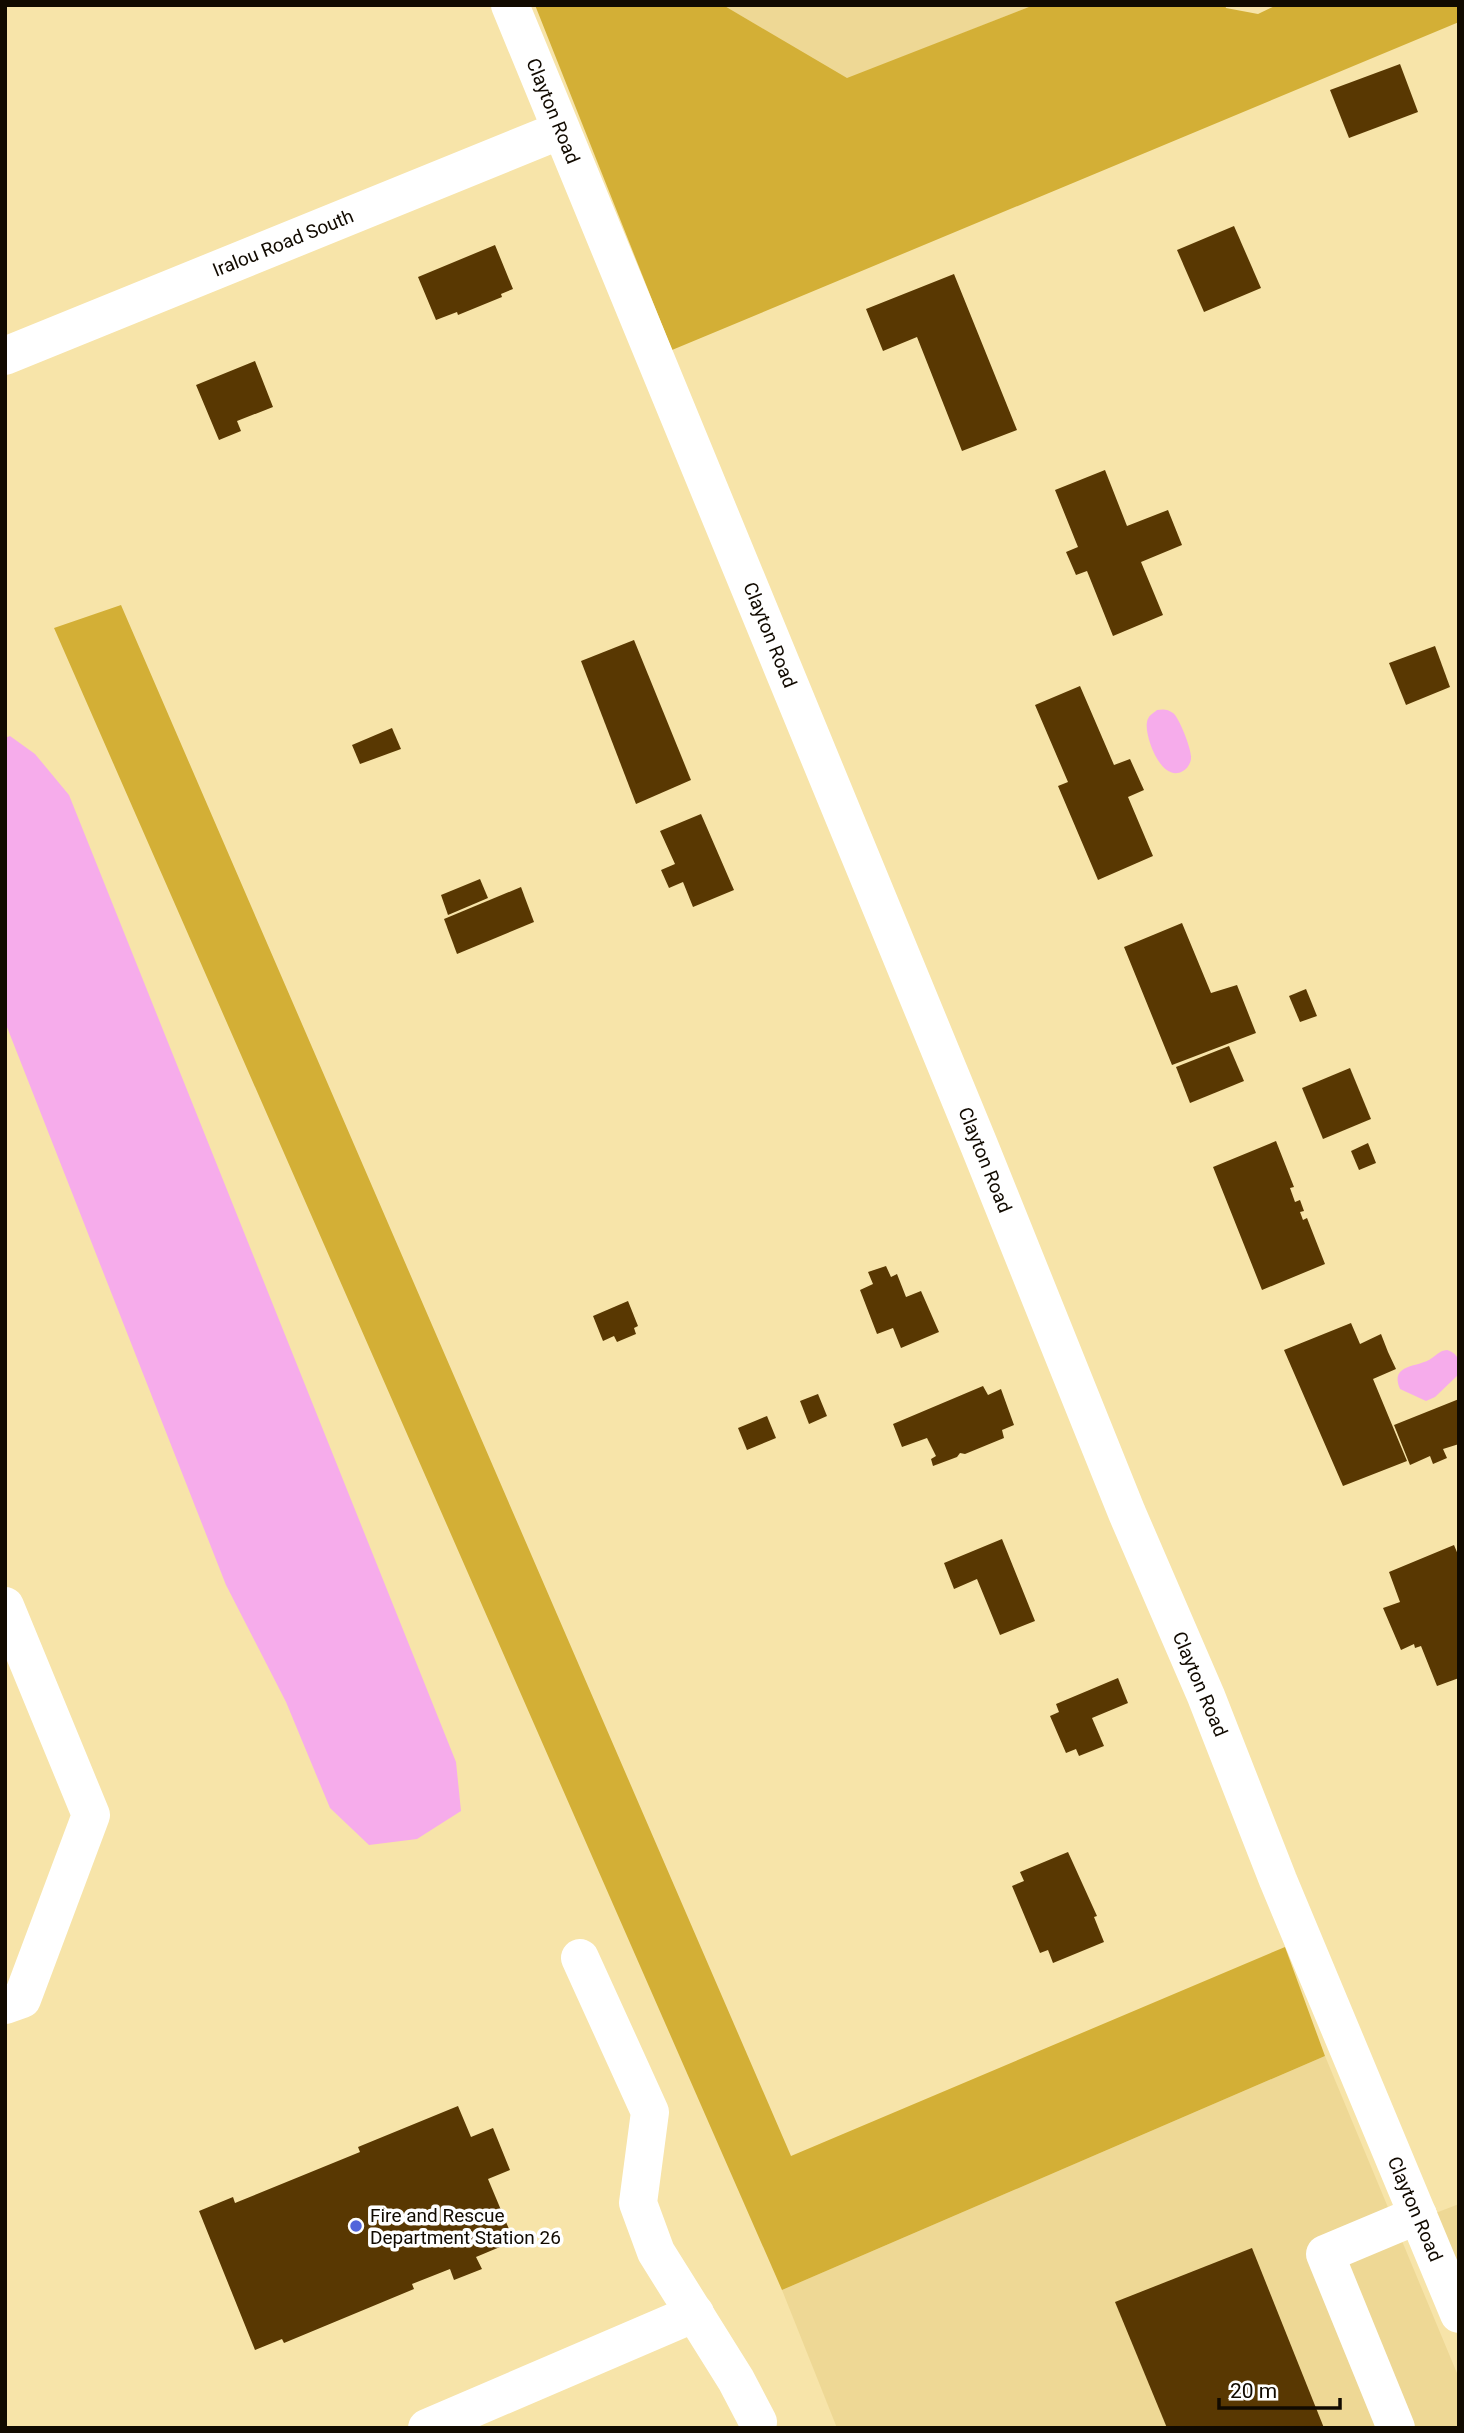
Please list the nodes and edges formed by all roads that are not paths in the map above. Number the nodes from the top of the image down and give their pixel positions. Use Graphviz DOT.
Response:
graph roads {
  1 [pos="510,5"];
  2 [pos="561,130"];
  3 [pos="5,356"];
  4 [pos="6,1610"];
  5 [pos="580,1958"];
  6 [pos="5,2006"];
  7 [pos="1418,2216"];
  8 [pos="695,2313"];
  9 [pos="1459,2314"];
  10 [pos="754,2426"];
  11 [pos="427,2428"];
  12 [pos="1396,2428"];
  1 -- 2 [label="street, Clayton Road"];
  2 -- 3 [label="street, Iralou Road South"];
  2 -- 7 [label="street, Clayton Road"];
  4 -- 6 [label="street"];
  5 -- 8 [label="street"];
  7 -- 9 [label="street, Clayton Road"];
  7 -- 12 [label="street"];
  8 -- 10 [label="street"];
  8 -- 11 [label="street"];
}
